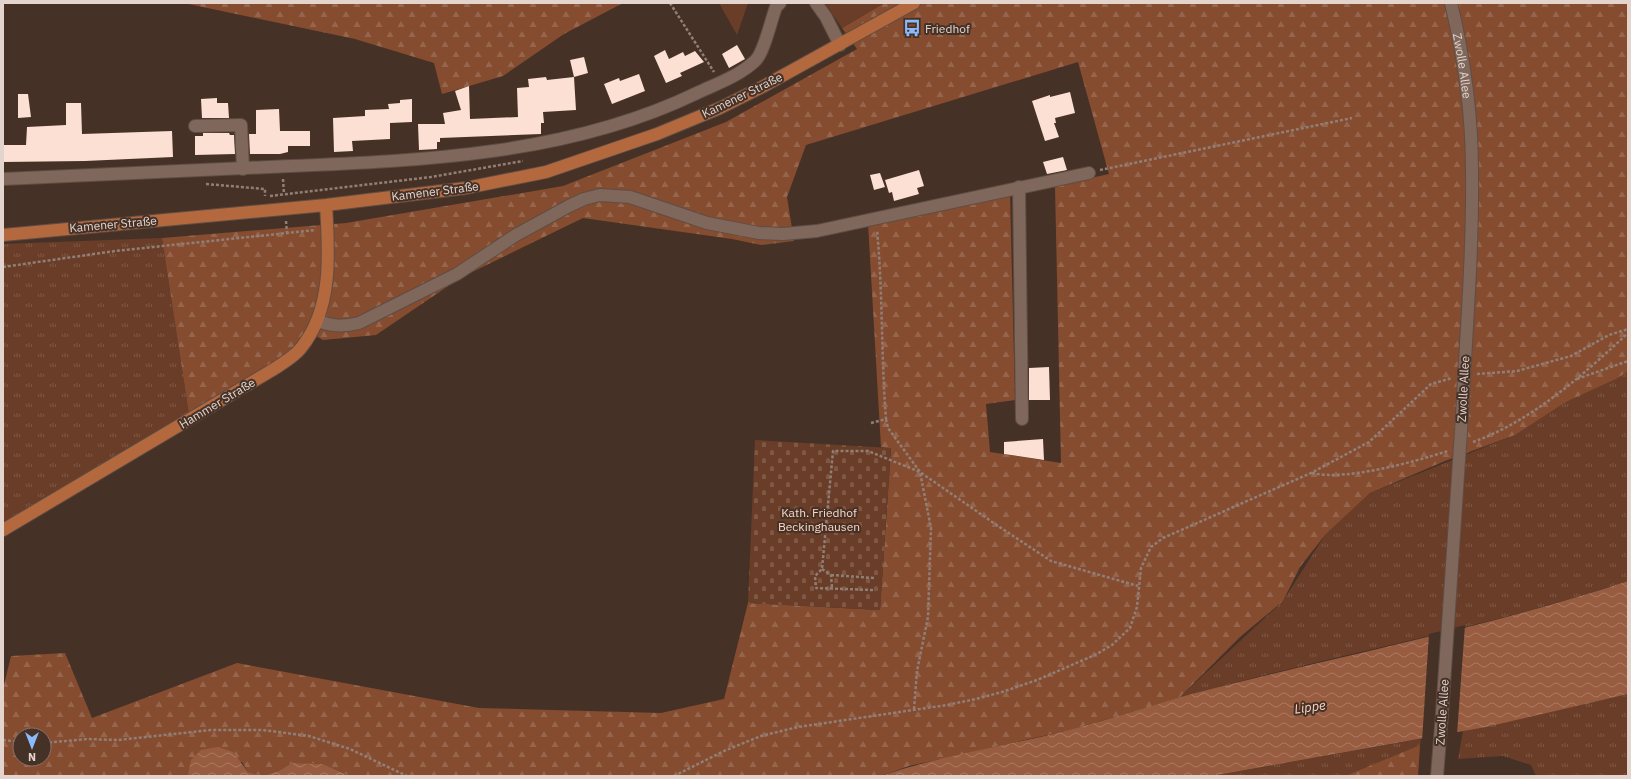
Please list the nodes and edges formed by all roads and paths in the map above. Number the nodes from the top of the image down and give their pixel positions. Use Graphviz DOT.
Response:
graph roads {
  1 [pos="670,3"];
  2 [pos="780,3"];
  3 [pos="816,3"];
  4 [pos="914,3"];
  5 [pos="1451,3"];
  6 [pos="840,45"];
  7 [pos="721,82"];
  8 [pos="1352,118"];
  9 [pos="196,126"];
  10 [pos="243,168"];
  11 [pos="191,171"];
  12 [pos="1090,172"];
  13 [pos="3,179"];
  14 [pos="1019,187"];
  15 [pos="265,196"];
  16 [pos="326,205"];
  17 [pos="876,217"];
  18 [pos="327,228"];
  19 [pos="3,235"];
  20 [pos="3,267"];
  21 [pos="317,320"];
  22 [pos="1628,329"];
  23 [pos="1628,333"];
  24 [pos="1628,361"];
  25 [pos="1464,375"];
  26 [pos="1574,380"];
  27 [pos="886,419"];
  28 [pos="1022,419"];
  29 [pos="871,423"];
  30 [pos="1467,444"];
  31 [pos="1453,449"];
  32 [pos="920,472"];
  33 [pos="1311,473"];
  34 [pos="3,530"];
  35 [pos="822,569"];
  36 [pos="830,575"];
  37 [pos="874,578"];
  38 [pos="1138,586"];
  39 [pos="832,588"];
  40 [pos="873,590"];
  41 [pos="914,709"];
  42 [pos="52,742"];
  43 [pos="408,776"];
  44 [pos="674,776"];
  45 [pos="1437,776"];
  1 -- 7 [label="path"];
  2 -- 7 [label="street, Kamener Straße"];
  3 -- 6 [label="street"];
  4 -- 6 [label="main road, Kamener Straße"];
  5 -- 25 [label="street, Zwolle Allee"];
  6 -- 16 [label="main road, Kamener Straße"];
  7 -- 10 [label="street, Kamener Straße"];
  8 -- 12 [label="path"];
  9 -- 10 [label="street"];
  10 -- 11 [label="street, Kamener Straße"];
  11 -- 13 [label="street, Kamener Straße"];
  11 -- 15 [label="path"];
  12 -- 14 [label="street"];
  14 -- 17 [label="street"];
  14 -- 28 [label="street"];
  16 -- 18 [label="main road, Hammer Straße"];
  16 -- 19 [label="main road, Kamener Straße"];
  17 -- 21 [label="street"];
  17 -- 27 [label="path"];
  18 -- 20 [label="path"];
  18 -- 21 [label="main road, Hammer Straße"];
  21 -- 34 [label="main road, Hammer Straße"];
  22 -- 25 [label="path"];
  23 -- 26 [label="path"];
  24 -- 26 [label="path"];
  25 -- 33 [label="path"];
  25 -- 45 [label="street, Zwolle Allee, bridge"];
  26 -- 30 [label="path"];
  27 -- 29 [label="path"];
  27 -- 32 [label="path"];
  31 -- 33 [label="path"];
  32 -- 35 [label="path"];
  32 -- 38 [label="path"];
  32 -- 41 [label="path"];
  33 -- 38 [label="path"];
  35 -- 36 [label="path"];
  35 -- 39 [label="path"];
  36 -- 37 [label="path"];
  36 -- 39 [label="path"];
  38 -- 41 [label="path"];
  39 -- 40 [label="path"];
  41 -- 44 [label="path"];
  42 -- 43 [label="path"];
}
